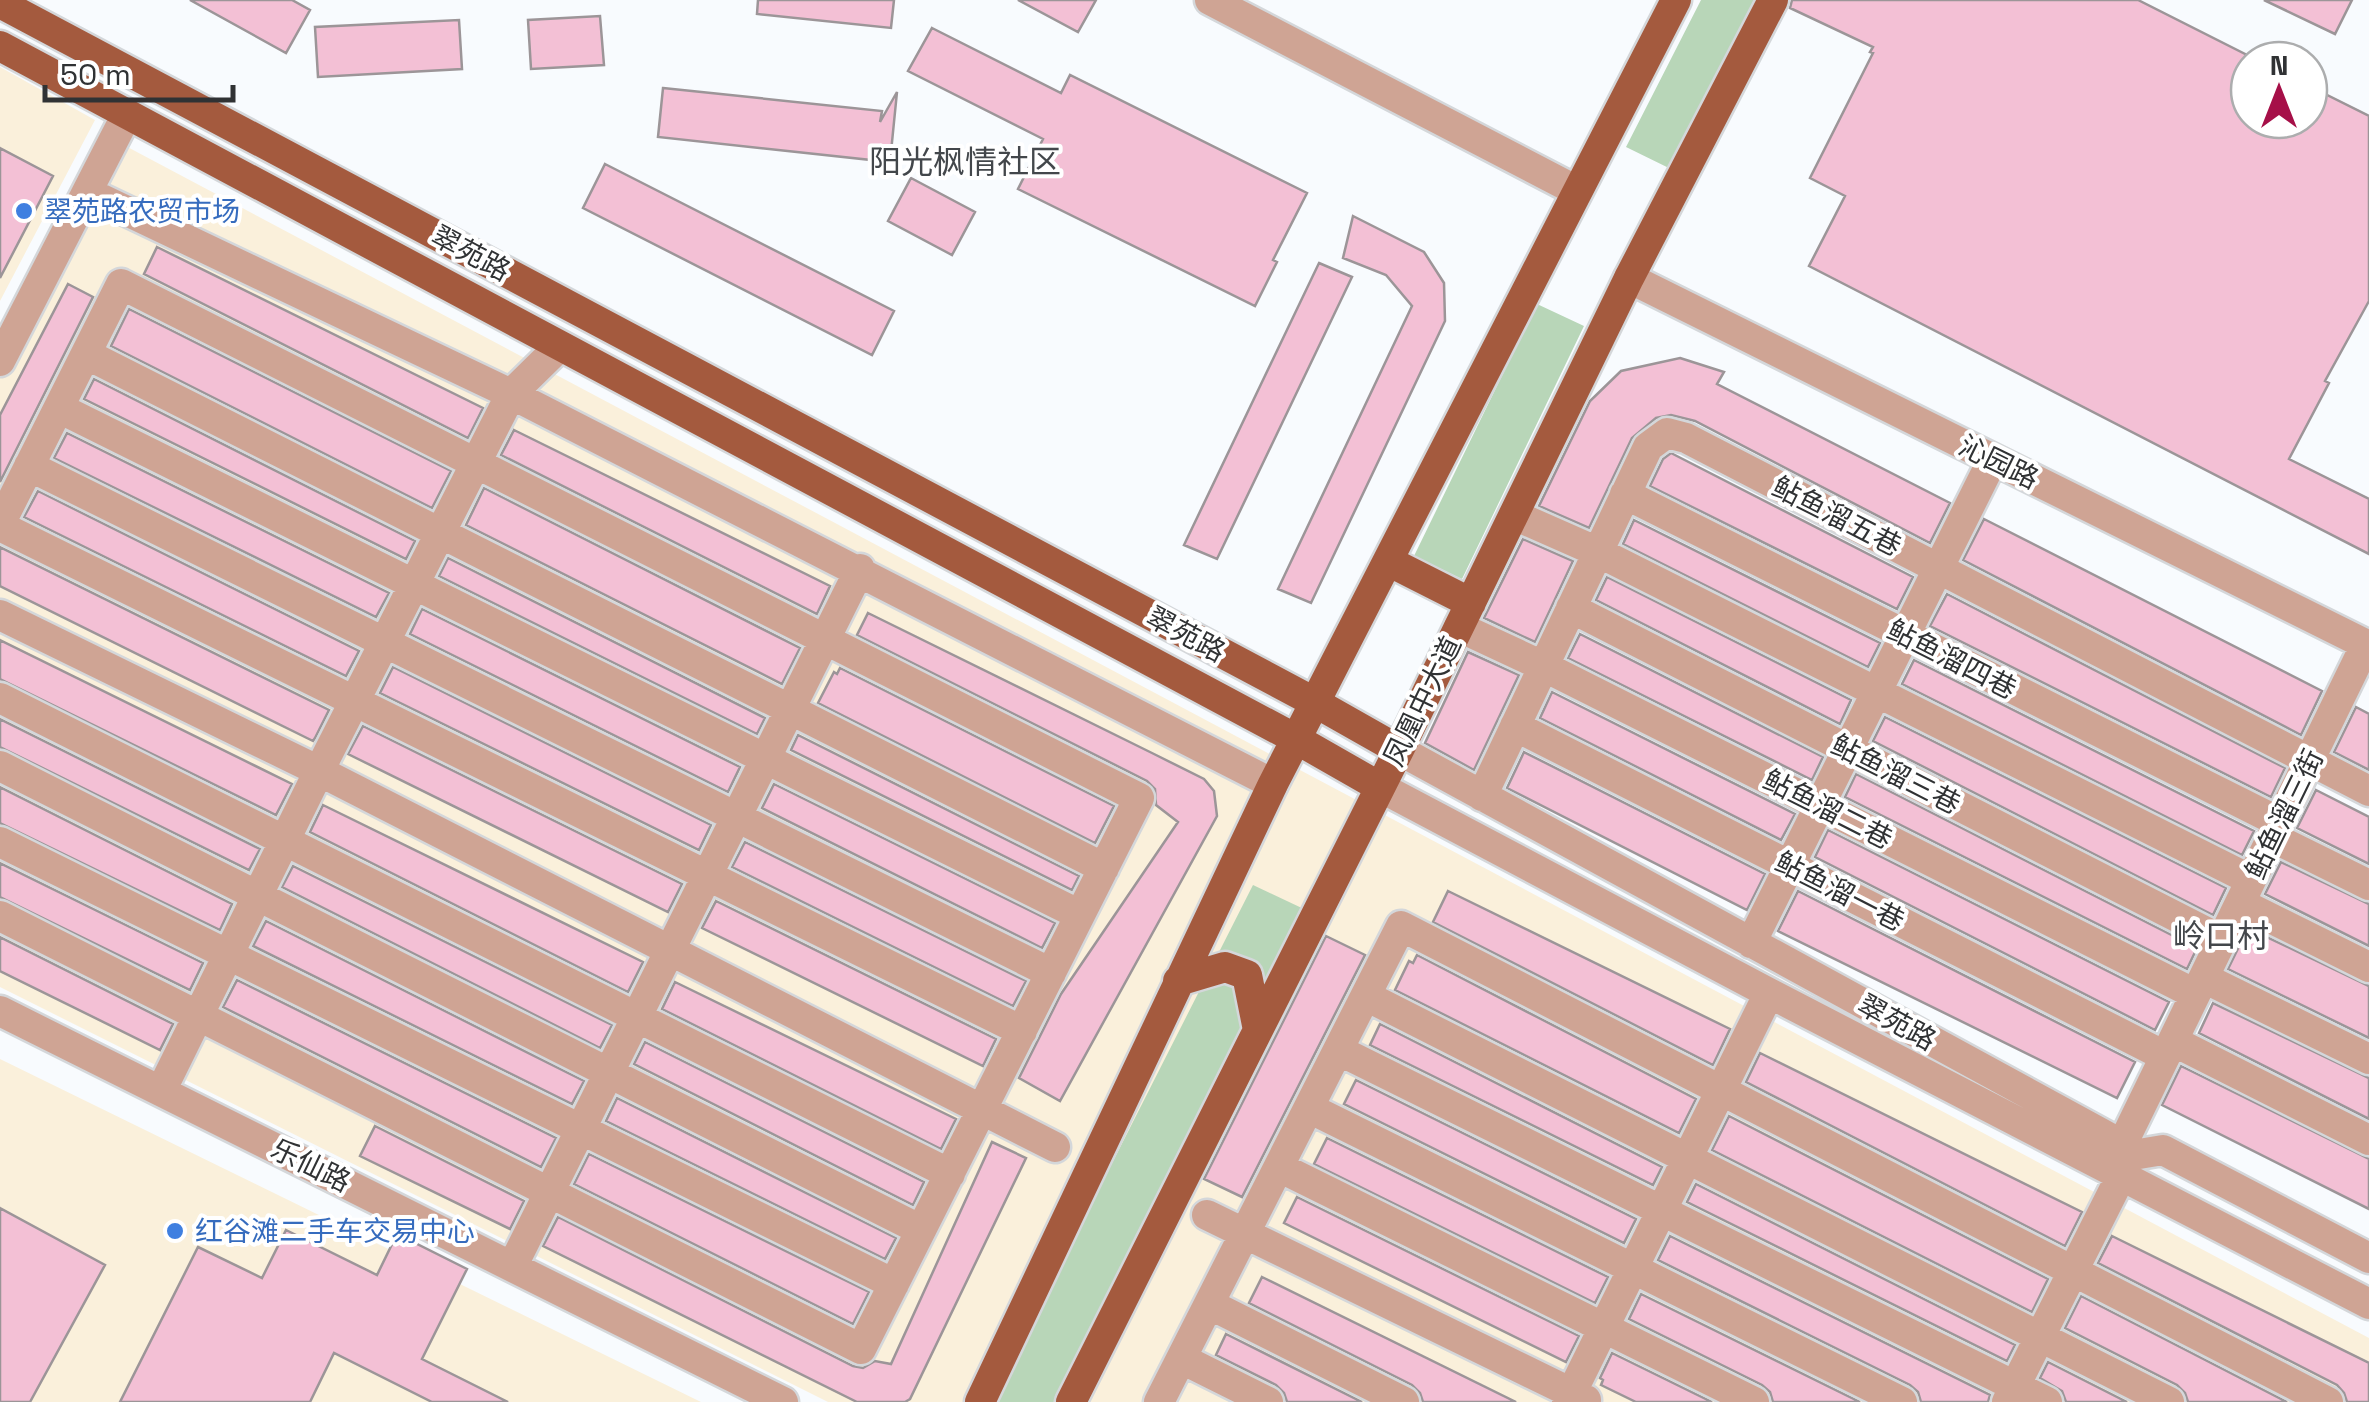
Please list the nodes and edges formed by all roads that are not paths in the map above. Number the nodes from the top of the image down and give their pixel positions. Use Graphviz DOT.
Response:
graph roads {
  1 [pos="1210,0"];
  2 [pos="1676,0"];
  3 [pos="1773,0"];
  4 [pos="0,3"];
  5 [pos="0,46"];
  6 [pos="126,116"];
  7 [pos="1577,191"];
  8 [pos="87,192"];
  9 [pos="1629,278"];
  10 [pos="560,346"];
  11 [pos="86,354"];
  12 [pos="0,361"];
  13 [pos="511,394"];
  14 [pos="58,408"];
  15 [pos="1993,459"];
  16 [pos="476,463"];
  17 [pos="29,466"];
  18 [pos="1626,494"];
  19 [pos="1514,514"];
  20 [pos="0,525"];
  21 [pos="440,533"];
  22 [pos="1598,552"];
  23 [pos="1388,562"];
  24 [pos="860,569"];
  25 [pos="1938,569"];
  26 [pos="414,585"];
  27 [pos="1571,608"];
  28 [pos="0,615"];
  29 [pos="1465,615"];
  30 [pos="1905,635"];
  31 [pos="824,640"];
  32 [pos="384,642"];
  33 [pos="2368,645"];
  34 [pos="1543,666"];
  35 [pos="1876,692"];
  36 [pos="0,698"];
  37 [pos="354,701"];
  38 [pos="1316,703"];
  39 [pos="789,709"];
  40 [pos="1514,726"];
  41 [pos="1296,740"];
  42 [pos="1848,749"];
  43 [pos="1399,750"];
  44 [pos="764,758"];
  45 [pos="2310,761"];
  46 [pos="0,766"];
  47 [pos="319,770"];
  48 [pos="1274,784"];
  49 [pos="1380,787"];
  50 [pos="2369,792"];
  51 [pos="1482,796"];
  52 [pos="1820,806"];
  53 [pos="735,816"];
  54 [pos="2276,830"];
  55 [pos="285,840"];
  56 [pos="0,842"];
  57 [pos="1790,865"];
  58 [pos="1104,868"];
  59 [pos="706,875"];
  60 [pos="2369,885"];
  61 [pos="2246,892"];
  62 [pos="257,896"];
  63 [pos="0,916"];
  64 [pos="1080,916"];
  65 [pos="2222,940"];
  66 [pos="1751,943"];
  67 [pos="668,950"];
  68 [pos="228,955"];
  69 [pos="2369,967"];
  70 [pos="1051,973"];
  71 [pos="1178,980"];
  72 [pos="2200,986"];
  73 [pos="1768,994"];
  74 [pos="1366,996"];
  75 [pos="0,1011"];
  76 [pos="198,1016"];
  77 [pos="636,1017"];
  78 [pos="1258,1030"];
  79 [pos="1022,1031"];
  80 [pos="2169,1048"];
  81 [pos="1338,1050"];
  82 [pos="2369,1059"];
  83 [pos="608,1072"];
  84 [pos="1722,1088"];
  85 [pos="161,1091"];
  86 [pos="1309,1108"];
  87 [pos="982,1110"];
  88 [pos="580,1129"];
  89 [pos="2369,1140"];
  90 [pos="1055,1146"];
  91 [pos="1687,1158"];
  92 [pos="2122,1160"];
  93 [pos="1278,1167"];
  94 [pos="950,1174"];
  95 [pos="549,1192"];
  96 [pos="1661,1211"];
  97 [pos="1207,1216"];
  98 [pos="922,1230"];
  99 [pos="1245,1234"];
  100 [pos="2369,1258"];
  101 [pos="513,1265"];
  102 [pos="1633,1268"];
  103 [pos="2073,1270"];
  104 [pos="894,1284"];
  105 [pos="1209,1304"];
  106 [pos="2369,1304"];
  107 [pos="1604,1328"];
  108 [pos="2040,1336"];
  109 [pos="1182,1358"];
  110 [pos="2011,1394"];
  111 [pos="1576,1399"];
  112 [pos="782,1402"];
  113 [pos="980,1402"];
  114 [pos="1071,1402"];
  115 [pos="1160,1402"];
  116 [pos="1268,1402"];
  117 [pos="1404,1402"];
  118 [pos="1754,1402"];
  119 [pos="1902,1402"];
  120 [pos="2047,1402"];
  121 [pos="2169,1402"];
  122 [pos="2328,1402"];
  1 -- 7 [label="street"];
  2 -- 7 [label="main road"];
  3 -- 9 [label="main road, 凤凰中大道"];
  4 -- 38 [label="main road, 翠苑路"];
  5 -- 6 [label="main road, 翠苑路"];
  6 -- 8 [label="street"];
  6 -- 10 [label="main road, 翠苑路"];
  7 -- 23 [label="main road"];
  8 -- 12 [label="street"];
  8 -- 13 [label="street"];
  9 -- 15 [label="street, 沁园路"];
  9 -- 19 [label="main road, 凤凰中大道"];
  10 -- 13 [label="street"];
  10 -- 41 [label="main road, 翠苑路"];
  11 -- 14 [label="street"];
  11 -- 16 [label="street"];
  11 -- 21 [label="street"];
  13 -- 16 [label="street"];
  13 -- 24 [label="street"];
  14 -- 17 [label="street"];
  14 -- 26 [label="street"];
  15 -- 25 [label="street"];
  15 -- 33 [label="street, 沁园路"];
  16 -- 21 [label="street"];
  16 -- 31 [label="street"];
  17 -- 20 [label="street"];
  17 -- 32 [label="street"];
  18 -- 22 [label="street, 鲇鱼溜五巷"];
  18 -- 25 [label="street, 鲇鱼溜五巷"];
  18 -- 30 [label="street, 鲇鱼溜四巷"];
  19 -- 22 [label="street"];
  19 -- 29 [label="main road, 凤凰中大道"];
  20 -- 37 [label="street"];
  21 -- 26 [label="street"];
  21 -- 39 [label="street"];
  22 -- 27 [label="street, 鲇鱼溜五巷"];
  22 -- 35 [label="street"];
  23 -- 29 [label="main road"];
  23 -- 38 [label="main road"];
  24 -- 31 [label="street"];
  24 -- 48 [label="street"];
  25 -- 30 [label="street"];
  25 -- 45 [label="street, 鲇鱼溜五巷"];
  26 -- 32 [label="street"];
  26 -- 44 [label="street"];
  27 -- 34 [label="street, 鲇鱼溜五巷"];
  27 -- 42 [label="street, 鲇鱼溜三巷"];
  28 -- 47 [label="street"];
  29 -- 34 [label="street, 鲇鱼溜二巷"];
  29 -- 43 [label="main road, 凤凰中大道"];
  30 -- 35 [label="street"];
  30 -- 54 [label="street, 鲇鱼溜四巷"];
  31 -- 39 [label="street"];
  31 -- 58 [label="street"];
  32 -- 37 [label="street"];
  32 -- 53 [label="street"];
  33 -- 45 [label="street, 鲇鱼溜三街"];
  34 -- 40 [label="street, 鲇鱼溜五巷"];
  34 -- 52 [label="street, 鲇鱼溜二巷"];
  35 -- 42 [label="street"];
  35 -- 61 [label="street"];
  36 -- 55 [label="street"];
  37 -- 47 [label="street"];
  37 -- 59 [label="street"];
  38 -- 41 [label="main road"];
  38 -- 43 [label="main road, 翠苑路"];
  39 -- 44 [label="street"];
  39 -- 58 [label="street"];
  40 -- 51 [label="street, 鲇鱼溜五巷"];
  40 -- 57 [label="street, 鲇鱼溜一巷"];
  41 -- 48 [label="main road"];
  41 -- 49 [label="main road, 翠苑路"];
  42 -- 52 [label="street"];
  42 -- 65 [label="street, 鲇鱼溜三巷"];
  43 -- 49 [label="main road, 凤凰中大道"];
  43 -- 51 [label="street, 翠苑路"];
  44 -- 53 [label="street"];
  44 -- 64 [label="street"];
  45 -- 50 [label="street, 鲇鱼溜五巷"];
  45 -- 54 [label="street, 鲇鱼溜三街"];
  46 -- 62 [label="street"];
  47 -- 55 [label="street"];
  47 -- 67 [label="street"];
  48 -- 71 [label="main road"];
  49 -- 73 [label="street, 翠苑路"];
  49 -- 78 [label="main road, 凤凰中大道"];
  51 -- 66 [label="street, 翠苑路"];
  52 -- 57 [label="street"];
  52 -- 72 [label="street, 鲇鱼溜二巷"];
  53 -- 59 [label="street"];
  53 -- 70 [label="street"];
  54 -- 60 [label="street, 鲇鱼溜四巷"];
  54 -- 61 [label="street, 鲇鱼溜三街"];
  55 -- 62 [label="street"];
  55 -- 77 [label="street"];
  56 -- 68 [label="street"];
  57 -- 66 [label="street"];
  57 -- 80 [label="street, 鲇鱼溜一巷"];
  58 -- 64 [label="street"];
  59 -- 67 [label="street"];
  59 -- 79 [label="street"];
  61 -- 65 [label="street, 鲇鱼溜三街"];
  61 -- 69 [label="street"];
  62 -- 68 [label="street"];
  62 -- 83 [label="street"];
  63 -- 76 [label="street"];
  64 -- 70 [label="street"];
  65 -- 72 [label="street, 鲇鱼溜三街"];
  66 -- 92 [label="street, 翠苑路"];
  67 -- 77 [label="street"];
  67 -- 87 [label="street"];
  68 -- 76 [label="street"];
  68 -- 88 [label="street"];
  70 -- 79 [label="street"];
  71 -- 78 [label="main road"];
  71 -- 113 [label="main road"];
  72 -- 80 [label="street, 鲇鱼溜三街"];
  72 -- 82 [label="street, 鲇鱼溜二巷"];
  73 -- 84 [label="street"];
  73 -- 92 [label="street, 翠苑路"];
  74 -- 81 [label="street"];
  74 -- 84 [label="street"];
  74 -- 91 [label="street"];
  75 -- 85 [label="street, 乐仙路"];
  76 -- 85 [label="street"];
  76 -- 95 [label="street"];
  77 -- 83 [label="street"];
  77 -- 94 [label="street"];
  78 -- 114 [label="main road, 凤凰中大道"];
  79 -- 87 [label="street"];
  80 -- 89 [label="street, 鲇鱼溜一巷"];
  80 -- 92 [label="street, 鲇鱼溜三街"];
  81 -- 86 [label="street"];
  81 -- 96 [label="street"];
  83 -- 88 [label="street"];
  83 -- 98 [label="street"];
  84 -- 91 [label="street"];
  84 -- 103 [label="street"];
  85 -- 101 [label="street, 乐仙路"];
  86 -- 93 [label="street"];
  86 -- 102 [label="street"];
  87 -- 90 [label="street"];
  87 -- 94 [label="street"];
  88 -- 95 [label="street"];
  88 -- 104 [label="street"];
  91 -- 96 [label="street"];
  91 -- 108 [label="street"];
  92 -- 100 [label="street, 翠苑路"];
  92 -- 103 [label="street, 鲇鱼溜三街"];
  92 -- 106 [label="street, 翠苑路"];
  93 -- 99 [label="street"];
  93 -- 107 [label="street"];
  94 -- 98 [label="street"];
  95 -- 101 [label="street"];
  95 -- 104 [label="street"];
  96 -- 102 [label="street"];
  96 -- 110 [label="street"];
  97 -- 99 [label="street"];
  98 -- 104 [label="street"];
  99 -- 105 [label="street"];
  99 -- 111 [label="street"];
  101 -- 112 [label="street, 乐仙路"];
  102 -- 107 [label="street"];
  102 -- 119 [label="street"];
  103 -- 108 [label="street, 鲇鱼溜三街"];
  103 -- 122 [label="street"];
  105 -- 109 [label="street"];
  105 -- 117 [label="street"];
  107 -- 111 [label="street"];
  107 -- 118 [label="street"];
  108 -- 110 [label="street, 鲇鱼溜三街"];
  108 -- 121 [label="street"];
  109 -- 115 [label="street"];
  109 -- 116 [label="street"];
  110 -- 120 [label="street"];
}
